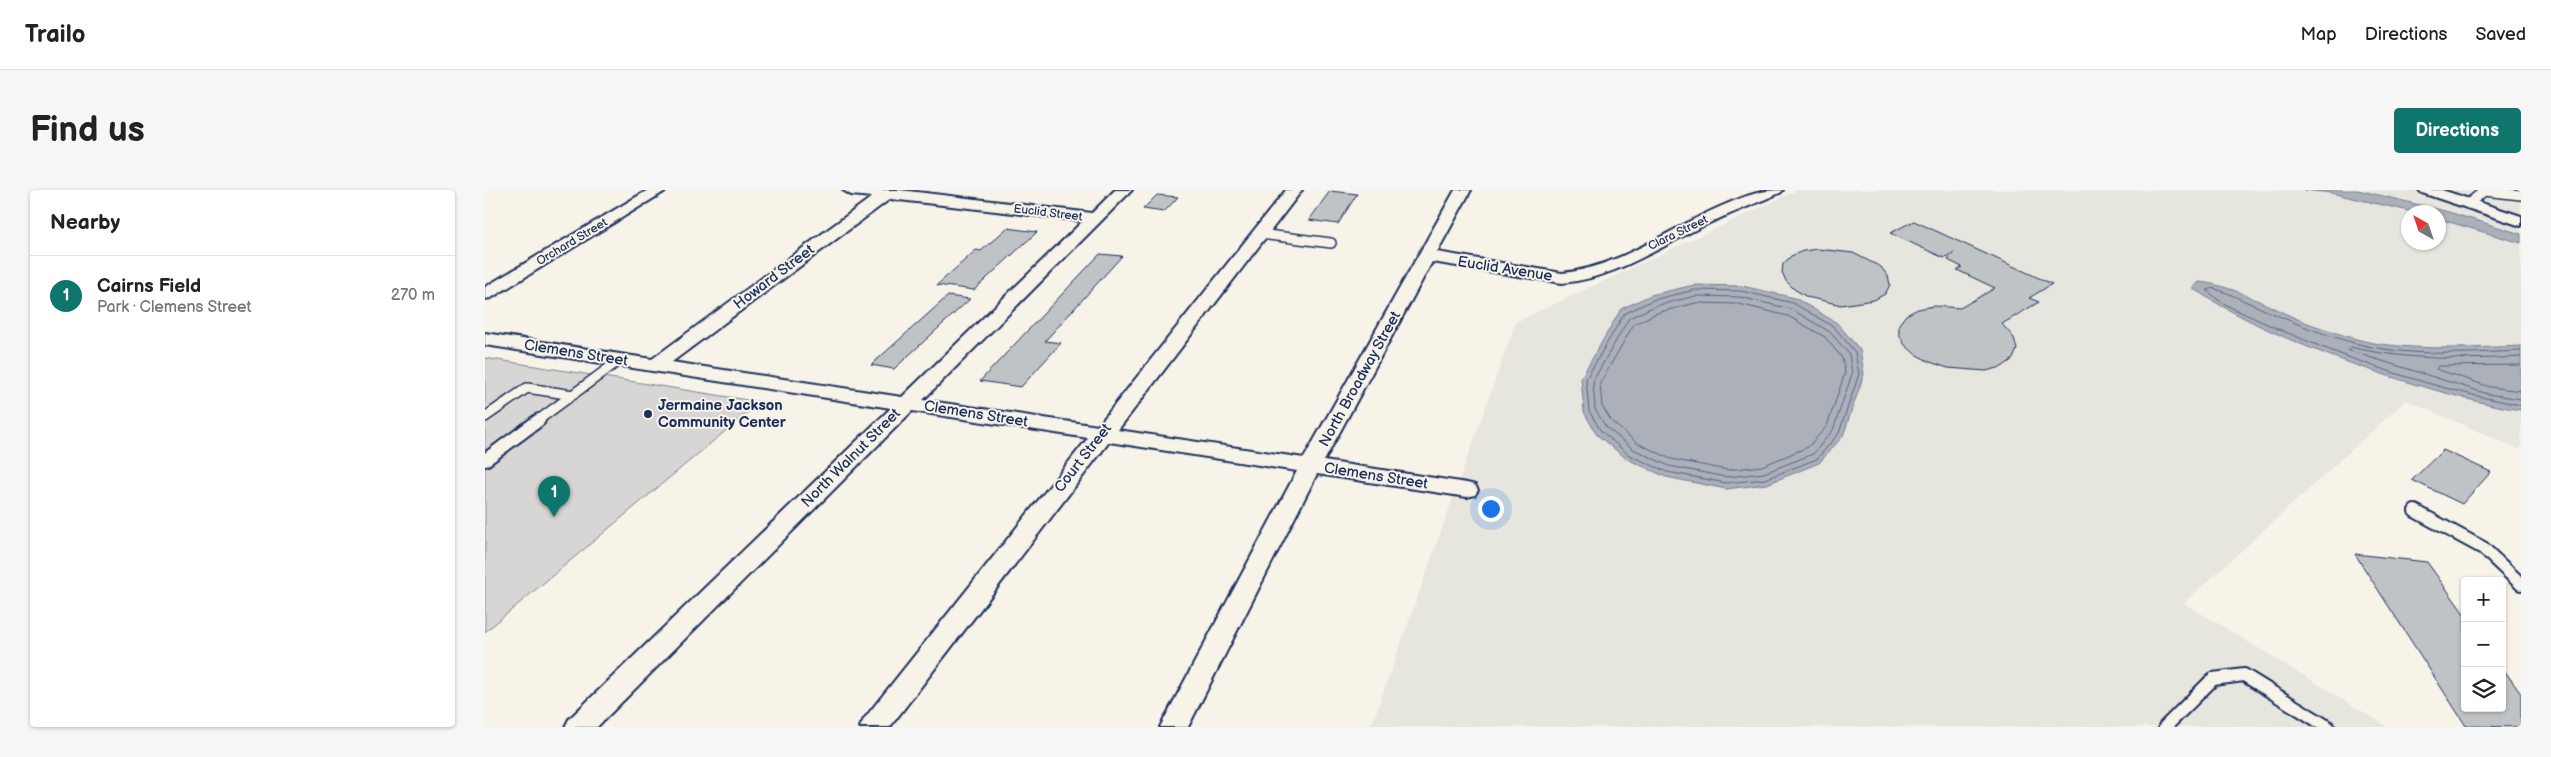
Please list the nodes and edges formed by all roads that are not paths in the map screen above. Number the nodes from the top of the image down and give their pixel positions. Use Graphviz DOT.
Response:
graph roads {
  1 [pos="659,190"];
  2 [pos="851,190"];
  3 [pos="1124,190"];
  4 [pos="1294,190"];
  5 [pos="1463,190"];
  6 [pos="1740,190"];
  7 [pos="1775,190"];
  8 [pos="2427,190"];
  9 [pos="889,192"];
  10 [pos="2521,195"];
  11 [pos="1756,198"];
  12 [pos="2468,204"];
  13 [pos="1096,218"];
  14 [pos="2521,221"];
  15 [pos="1259,234"];
  16 [pos="1331,243"];
  17 [pos="1428,256"];
  18 [pos="1582,277"];
  19 [pos="485,294"];
  20 [pos="485,339"];
  21 [pos="621,359"];
  22 [pos="656,365"];
  23 [pos="573,395"];
  24 [pos="906,404"];
  25 [pos="485,417"];
  26 [pos="1102,434"];
  27 [pos="485,460"];
  28 [pos="1311,465"];
  29 [pos="1467,490"];
  30 [pos="2415,511"];
  31 [pos="2521,584"];
  32 [pos="579,727"];
  33 [pos="874,727"];
  34 [pos="1173,727"];
  35 [pos="2165,727"];
  36 [pos="2328,727"];
  1 -- 19 [label="street, Orchard Street"];
  2 -- 9 [label="street, Euclid Street"];
  3 -- 13 [label="street, North Walnut Street"];
  4 -- 15 [label="street, Court Street"];
  5 -- 17 [label="street, North Broadway Street"];
  6 -- 11 [label="street"];
  7 -- 11 [label="street, Clara Street"];
  8 -- 12 [label="street"];
  9 -- 13 [label="street, Euclid Street"];
  9 -- 22 [label="street, Howard Street"];
  10 -- 12 [label="lane"];
  11 -- 18 [label="street, Clara Street"];
  12 -- 14 [label="street"];
  13 -- 24 [label="street, North Walnut Street"];
  15 -- 16 [label="lane"];
  15 -- 26 [label="street, Court Street"];
  17 -- 18 [label="street, Euclid Avenue"];
  17 -- 28 [label="street, North Broadway Street"];
  20 -- 21 [label="street, Clemens Street"];
  21 -- 22 [label="street, Clemens Street"];
  21 -- 23 [label="lane"];
  22 -- 24 [label="street, Clemens Street"];
  23 -- 25 [label="lane"];
  23 -- 27 [label="lane"];
  24 -- 26 [label="street, Clemens Street"];
  24 -- 32 [label="street, North Walnut Street"];
  26 -- 28 [label="street, Clemens Street"];
  26 -- 33 [label="street, Court Street"];
  28 -- 29 [label="street, Clemens Street"];
  28 -- 34 [label="street, North Broadway Street"];
  30 -- 31 [label="lane"];
  35 -- 36 [label="lane"];
}
